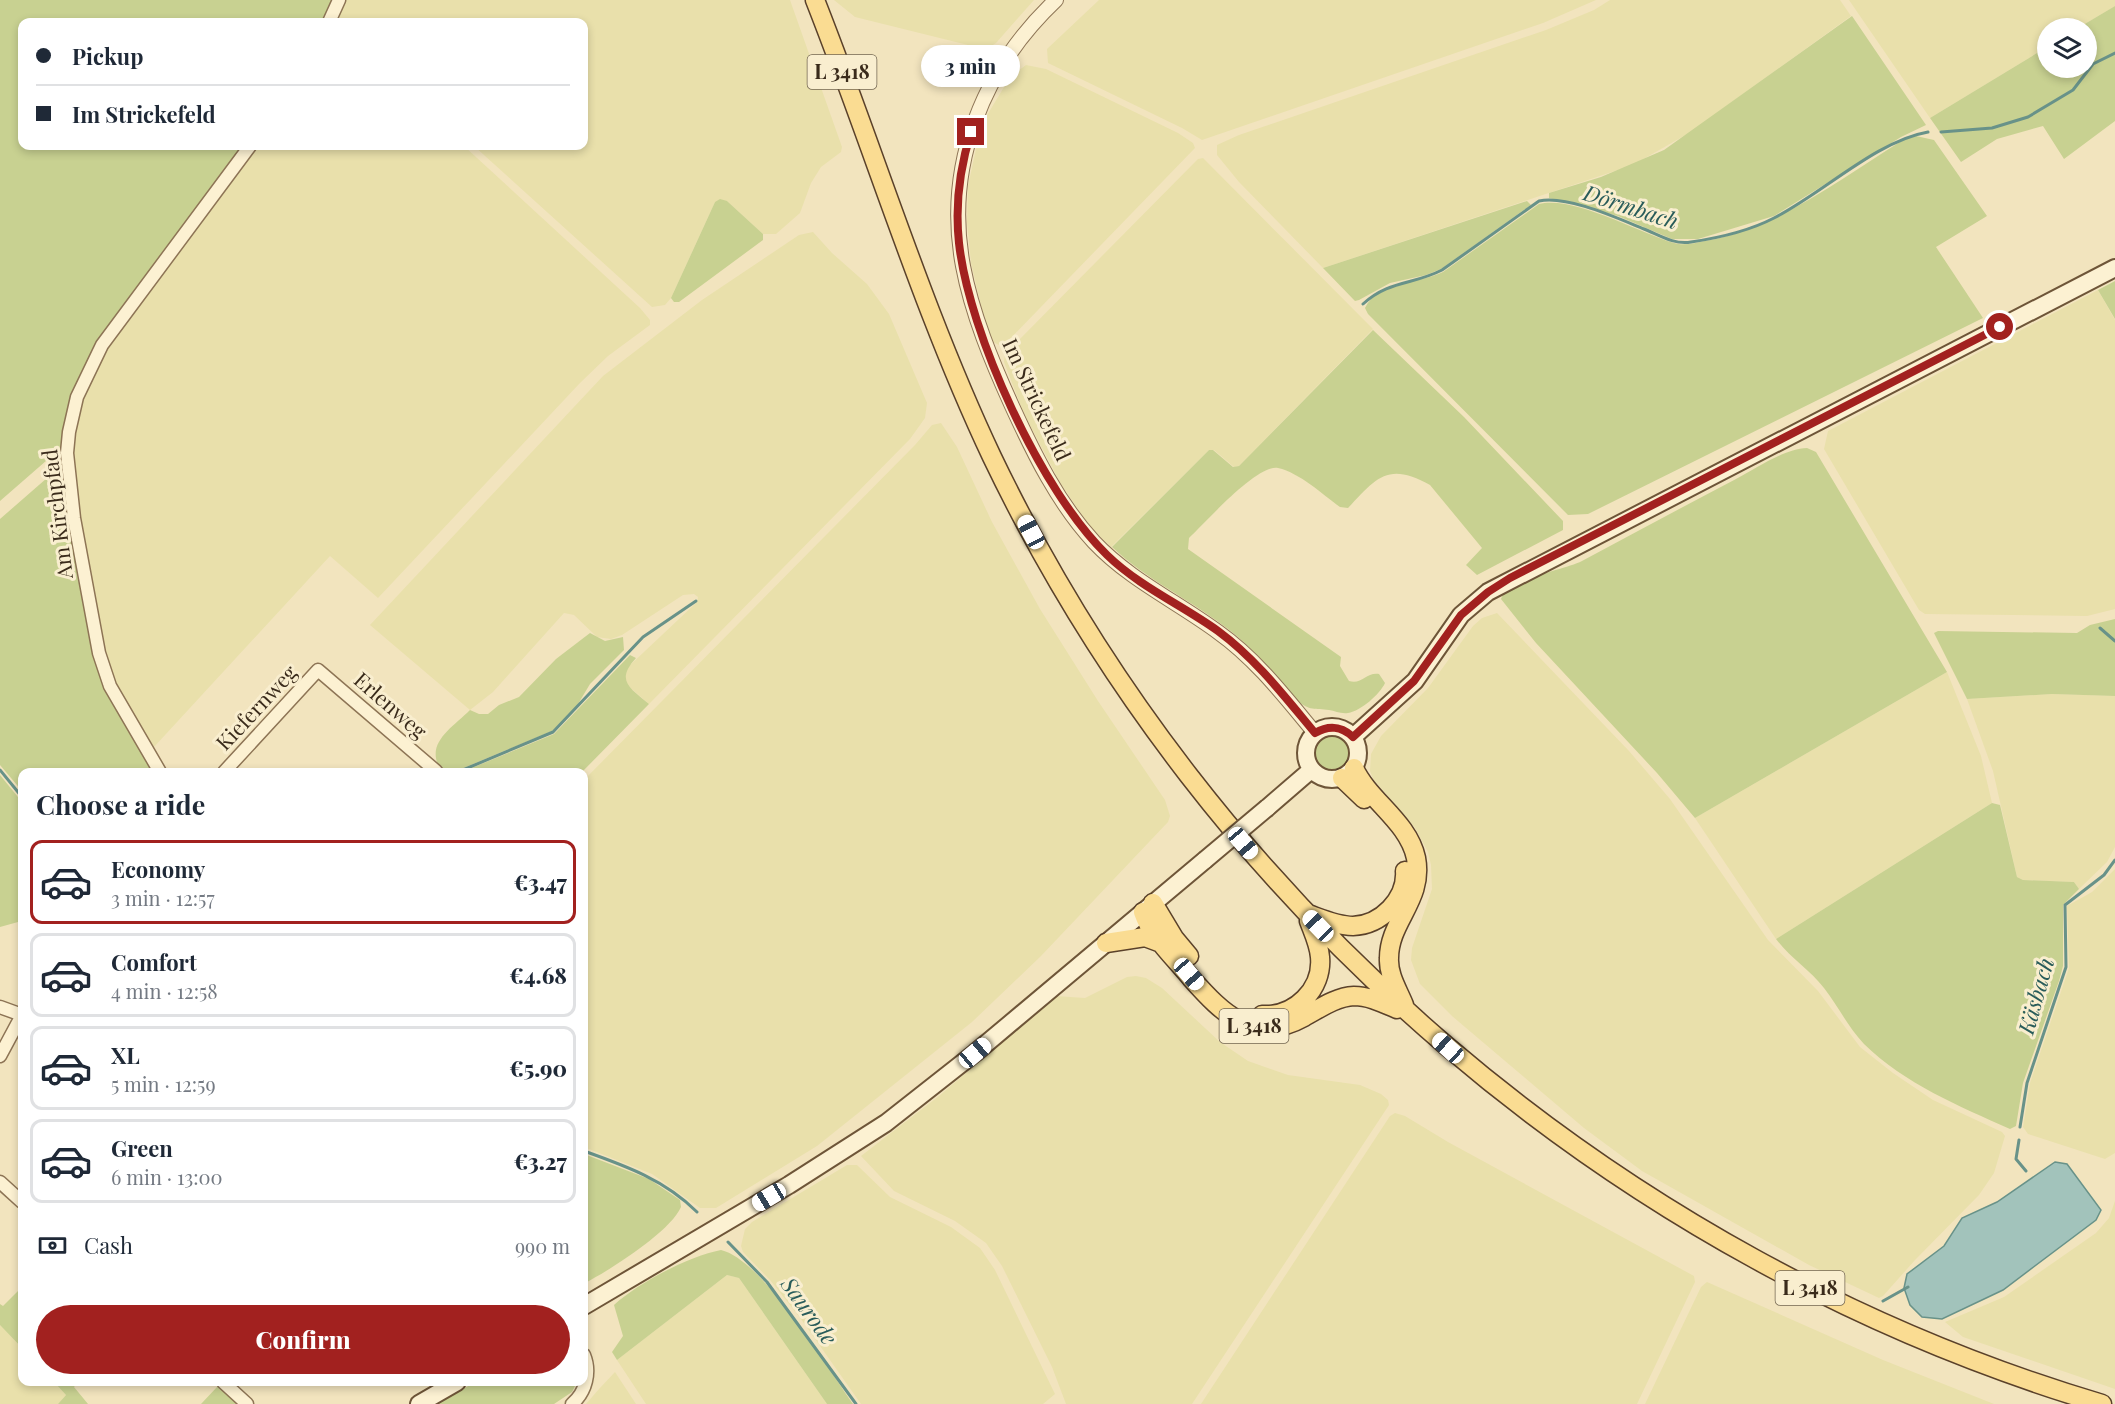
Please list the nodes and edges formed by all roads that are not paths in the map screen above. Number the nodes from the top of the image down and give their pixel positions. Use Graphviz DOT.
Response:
graph roads {
  1 [pos="339,0"];
  2 [pos="815,0"];
  3 [pos="1056,0"];
  4 [pos="331,18"];
  5 [pos="247,150"];
  6 [pos="2115,268"];
  7 [pos="318,670"];
  8 [pos="1315,733"];
  9 [pos="1353,737"];
  10 [pos="158,768"];
  11 [pos="228,768"];
  12 [pos="432,768"];
  13 [pos="1311,770"];
  14 [pos="1348,773"];
  15 [pos="1148,908"];
  16 [pos="1306,914"];
  17 [pos="1106,943"];
  18 [pos="1161,943"];
  19 [pos="0,1007"];
  20 [pos="1407,1012"];
  21 [pos="18,1014"];
  22 [pos="18,1022"];
  23 [pos="0,1056"];
  24 [pos="0,1182"];
  25 [pos="18,1198"];
  26 [pos="588,1304"];
  27 [pos="227,1386"];
  28 [pos="450,1386"];
  29 [pos="584,1386"];
  30 [pos="247,1404"];
  31 [pos="419,1404"];
  32 [pos="572,1404"];
  33 [pos="2102,1404"];
  1 -- 4 [label="street"];
  2 -- 16 [label="main road, L 3418"];
  3 -- 8 [label="street, Im Strickefeld"];
  5 -- 10 [label="street, Am Kirchpfad"];
  6 -- 9 [label="main road"];
  7 -- 11 [label="street, Kiefernweg"];
  7 -- 12 [label="street, Erlenweg"];
  8 -- 9 [label="main road"];
  8 -- 13 [label="main road"];
  9 -- 14 [label="main road"];
  13 -- 14 [label="main road"];
  13 -- 15 [label="main road, bridge"];
  14 -- 16 [label="main road"];
  14 -- 20 [label="main road, L 3418"];
  15 -- 16 [label="main road, L 3418"];
  15 -- 17 [label="main road"];
  15 -- 18 [label="main road, L 3418"];
  16 -- 20 [label="main road, L 3418"];
  17 -- 18 [label="main road"];
  17 -- 26 [label="main road"];
  18 -- 20 [label="main road, L 3418"];
  19 -- 21 [label="street"];
  20 -- 33 [label="main road, L 3418"];
  22 -- 23 [label="street"];
  24 -- 25 [label="street"];
  27 -- 30 [label="street"];
  28 -- 31 [label="main road"];
  29 -- 32 [label="street"];
}
